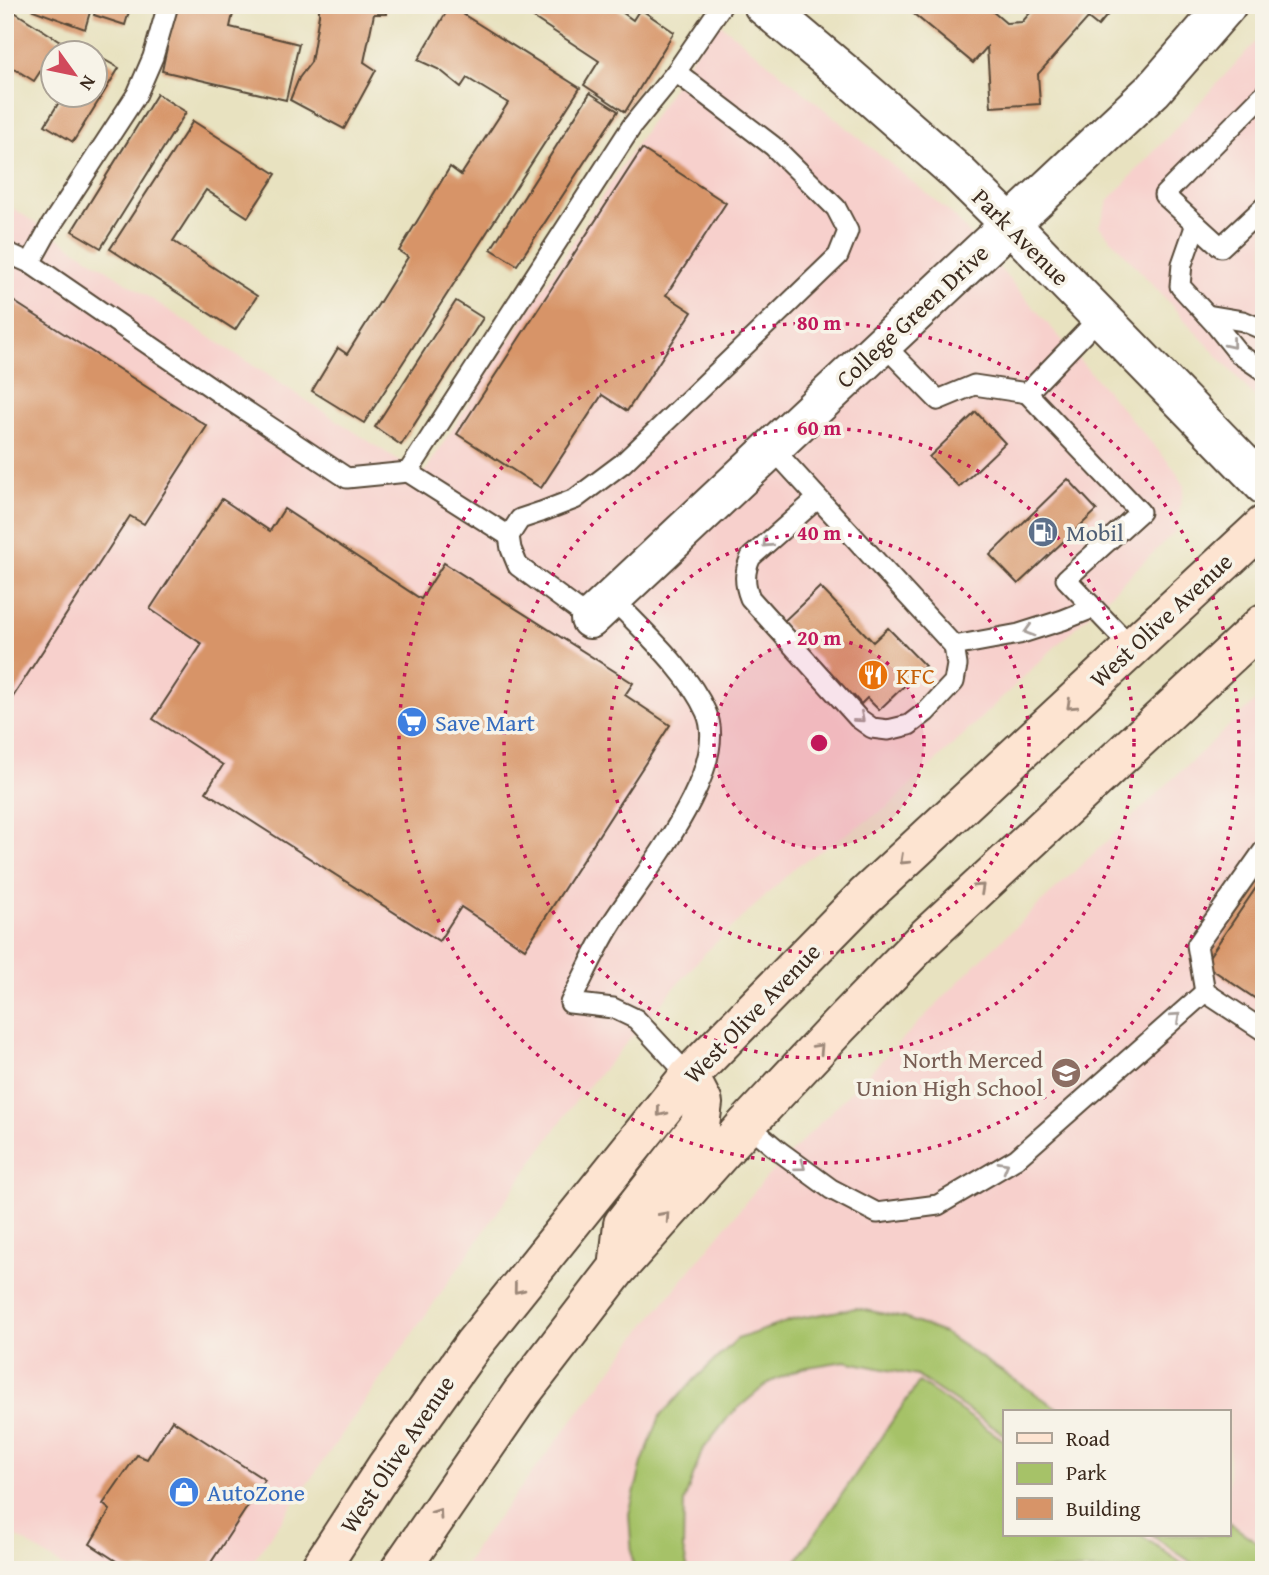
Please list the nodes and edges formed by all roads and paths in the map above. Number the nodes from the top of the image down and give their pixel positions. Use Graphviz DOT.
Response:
graph roads {
  1 [pos="168,5"];
  2 [pos="722,5"];
  3 [pos="763,5"];
  4 [pos="1227,5"];
  5 [pos="676,72"];
  6 [pos="1264,94"];
  7 [pos="1264,206"];
  8 [pos="1010,224"];
  9 [pos="1196,224"];
  10 [pos="5,258"];
  11 [pos="30,263"];
  12 [pos="1207,315"];
  13 [pos="1100,317"];
  14 [pos="1264,330"];
  15 [pos="883,343"];
  16 [pos="1264,371"];
  17 [pos="1027,393"];
  18 [pos="772,448"];
  19 [pos="408,472"];
  20 [pos="1264,485"];
  21 [pos="818,498"];
  22 [pos="1264,525"];
  23 [pos="509,536"];
  24 [pos="601,608"];
  25 [pos="1093,608"];
  26 [pos="1264,623"];
  27 [pos="954,646"];
  28 [pos="1132,648"];
  29 [pos="1264,850"];
  30 [pos="1205,992"];
  31 [pos="1264,1031"];
  32 [pos="690,1076"];
  33 [pos="747,1124"];
  34 [pos="617,1269"];
  35 [pos="319,1570"];
  36 [pos="400,1570"];
  1 -- 11 [label="lane"];
  2 -- 5 [label="lane"];
  3 -- 8 [label="street, Park Avenue"];
  4 -- 8 [label="street, College Green Drive"];
  5 -- 19 [label="lane"];
  5 -- 23 [label="lane"];
  6 -- 9 [label="lane"];
  7 -- 9 [label="lane"];
  8 -- 13 [label="street, Park Avenue"];
  8 -- 15 [label="street, College Green Drive"];
  9 -- 12 [label="lane"];
  10 -- 11 [label="lane"];
  11 -- 19 [label="lane"];
  12 -- 14 [label="lane"];
  12 -- 16 [label="lane, one-way"];
  13 -- 17 [label="lane"];
  13 -- 20 [label="street, Park Avenue"];
  15 -- 17 [label="lane"];
  15 -- 18 [label="street, College Green Drive"];
  17 -- 25 [label="lane"];
  18 -- 21 [label="lane"];
  18 -- 24 [label="street, College Green Drive"];
  19 -- 23 [label="lane"];
  21 -- 27 [label="lane"];
  21 -- 27 [label="lane, one-way"];
  22 -- 28 [label="main road, West Olive Avenue"];
  23 -- 24 [label="lane"];
  24 -- 32 [label="lane"];
  25 -- 27 [label="lane, one-way"];
  25 -- 28 [label="lane"];
  33 -- 26 [label="main road, one-way"];
  28 -- 32 [label="main road, West Olive Avenue, one-way"];
  29 -- 30 [label="lane"];
  30 -- 31 [label="lane"];
  33 -- 30 [label="lane, one-way"];
  32 -- 34 [label="main road"];
  32 -- 35 [label="main road, West Olive Avenue, one-way"];
  34 -- 33 [label="main road, one-way"];
  36 -- 34 [label="main road, one-way"];
}
